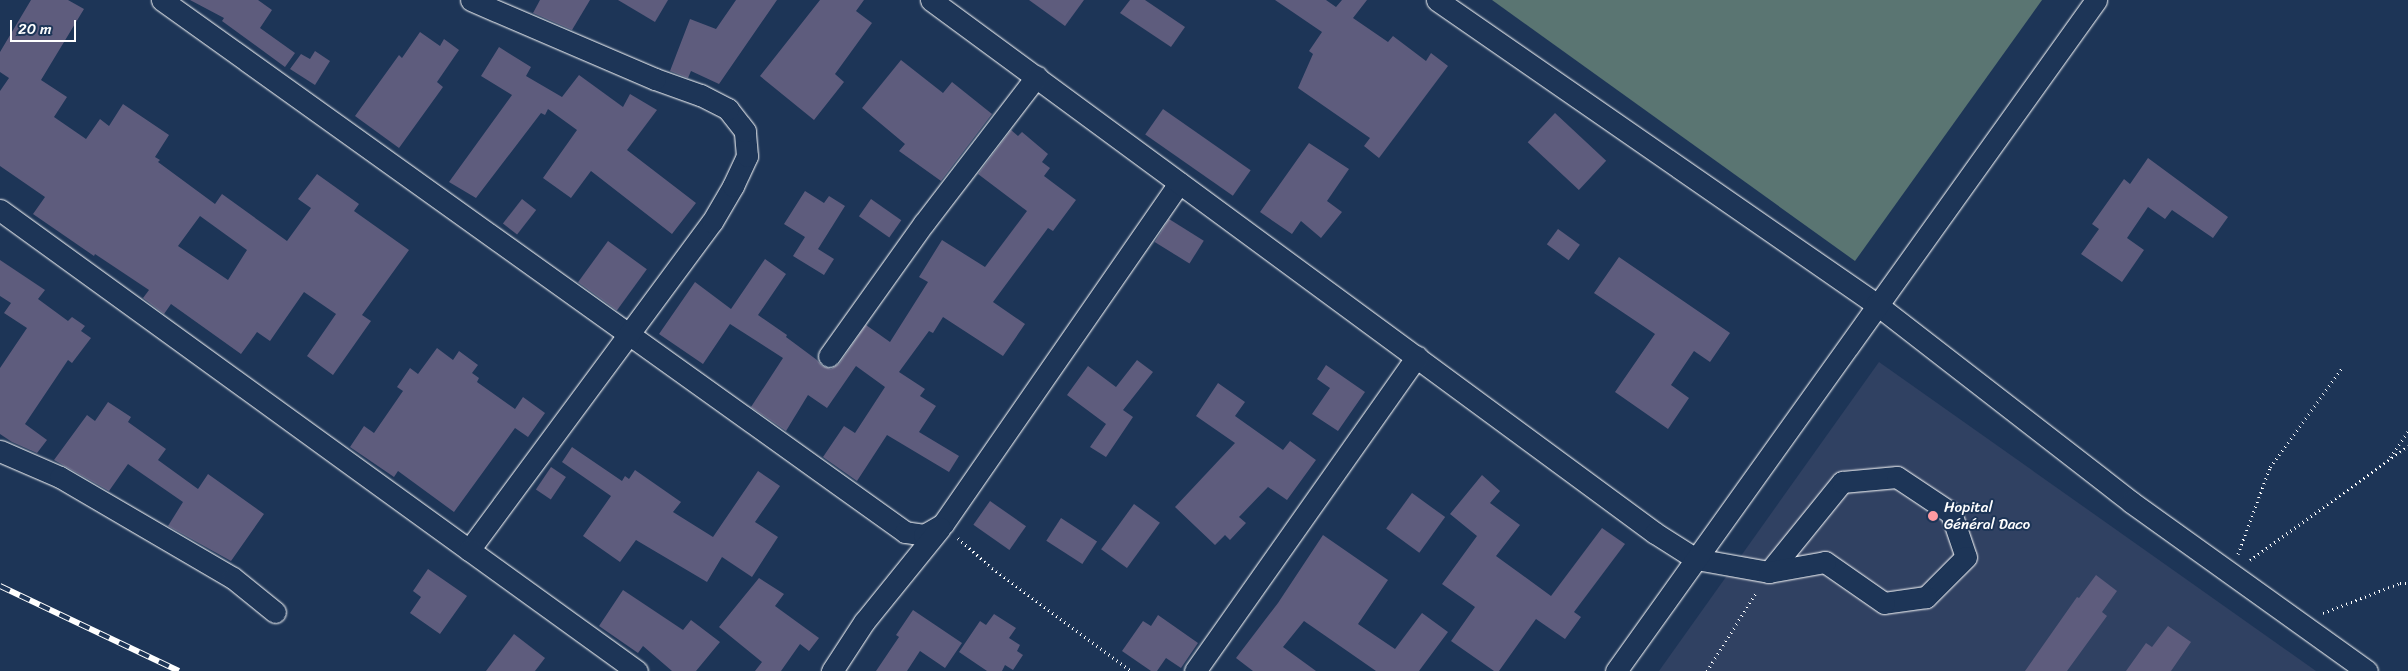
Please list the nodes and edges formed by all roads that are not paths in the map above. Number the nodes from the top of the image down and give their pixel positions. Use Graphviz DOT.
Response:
graph roads {
  1 [pos="162,0"];
  2 [pos="931,0"];
  3 [pos="1437,0"];
  4 [pos="2096,0"];
  5 [pos="484,2"];
  6 [pos="1037,76"];
  7 [pos="1179,183"];
  8 [pos="0,210"];
  9 [pos="1876,304"];
  10 [pos="628,334"];
  11 [pos="829,356"];
  12 [pos="1417,356"];
  13 [pos="0,451"];
  14 [pos="943,524"];
  15 [pos="469,550"];
  16 [pos="1696,558"];
  17 [pos="1769,572"];
  18 [pos="275,612"];
  19 [pos="637,671"];
  20 [pos="832,671"];
  21 [pos="1195,671"];
  22 [pos="1616,671"];
  23 [pos="2367,671"];
  1 -- 10 [label="street"];
  2 -- 6 [label="street"];
  3 -- 9 [label="street"];
  4 -- 9 [label="street"];
  5 -- 10 [label="street"];
  6 -- 7 [label="street"];
  6 -- 11 [label="street"];
  7 -- 12 [label="street"];
  7 -- 14 [label="street"];
  8 -- 15 [label="street"];
  9 -- 16 [label="street"];
  9 -- 23 [label="street"];
  10 -- 14 [label="street"];
  10 -- 15 [label="street"];
  12 -- 16 [label="street"];
  12 -- 21 [label="street"];
  13 -- 18 [label="street"];
  14 -- 20 [label="street"];
  15 -- 19 [label="street"];
  16 -- 17 [label="street"];
  16 -- 22 [label="street"];
  17 -- 17 [label="street"];
}
